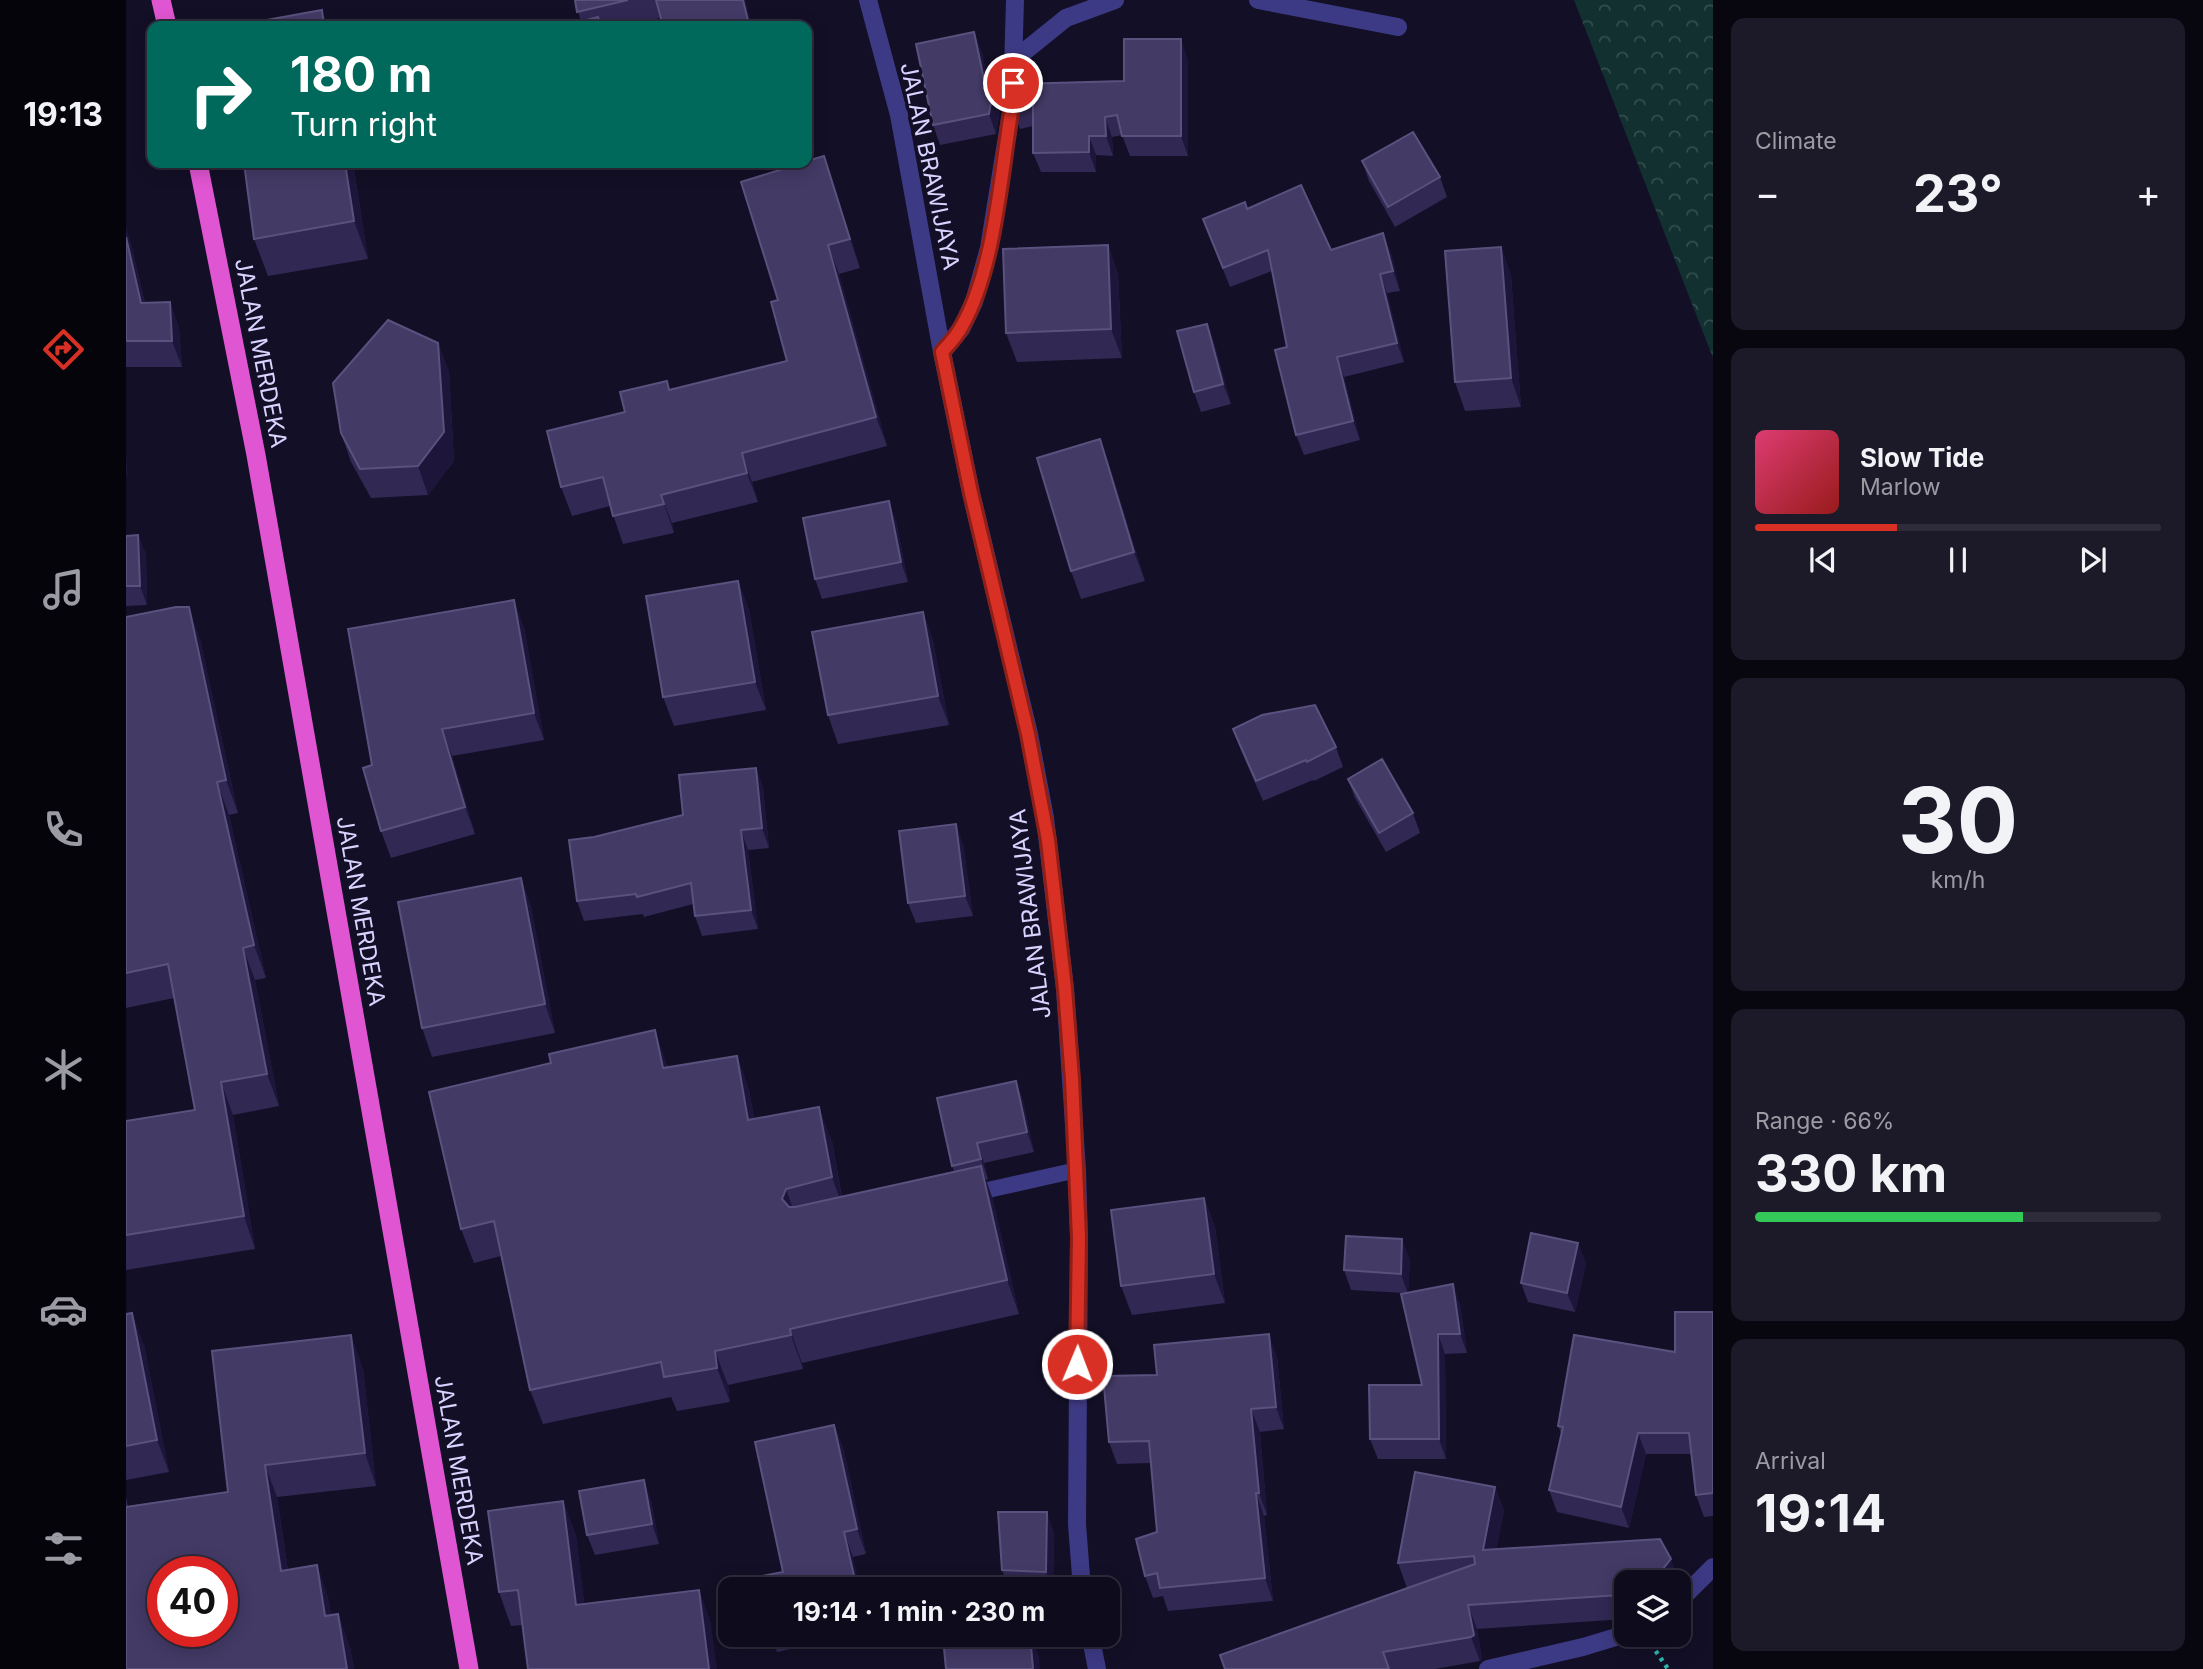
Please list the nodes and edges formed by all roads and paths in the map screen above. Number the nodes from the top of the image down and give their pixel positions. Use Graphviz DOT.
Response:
graph roads {
  1 [pos="161,0"];
  2 [pos="867,0"];
  3 [pos="1015,0"];
  4 [pos="1115,0"];
  5 [pos="1258,0"];
  6 [pos="166,21"];
  7 [pos="1398,27"];
  8 [pos="1014,60"];
  9 [pos="199,168"];
  10 [pos="942,352"];
  11 [pos="1077,1170"];
  12 [pos="954,1197"];
  13 [pos="1713,1567"];
  14 [pos="1081,1577"];
  15 [pos="1691,1589"];
  16 [pos="1614,1638"];
  17 [pos="1093,1647"];
  18 [pos="1653,1647"];
  19 [pos="470,1669"];
  20 [pos="1097,1669"];
  21 [pos="1488,1669"];
  22 [pos="1668,1669"];
  1 -- 6 [label="highway"];
  2 -- 10 [label="street, JALAN BRAWIJAYA"];
  3 -- 8 [label="street"];
  4 -- 8 [label="street"];
  5 -- 7 [label="street"];
  8 -- 10 [label="street"];
  9 -- 19 [label="highway, JALAN MERDEKA"];
  10 -- 11 [label="street, JALAN BRAWIJAYA"];
  11 -- 12 [label="lane"];
  11 -- 14 [label="street, JALAN BRAWIJAYA"];
  13 -- 15 [label="street"];
  16 -- 21 [label="street"];
  17 -- 20 [label="street"];
  18 -- 22 [label="path"];
}
